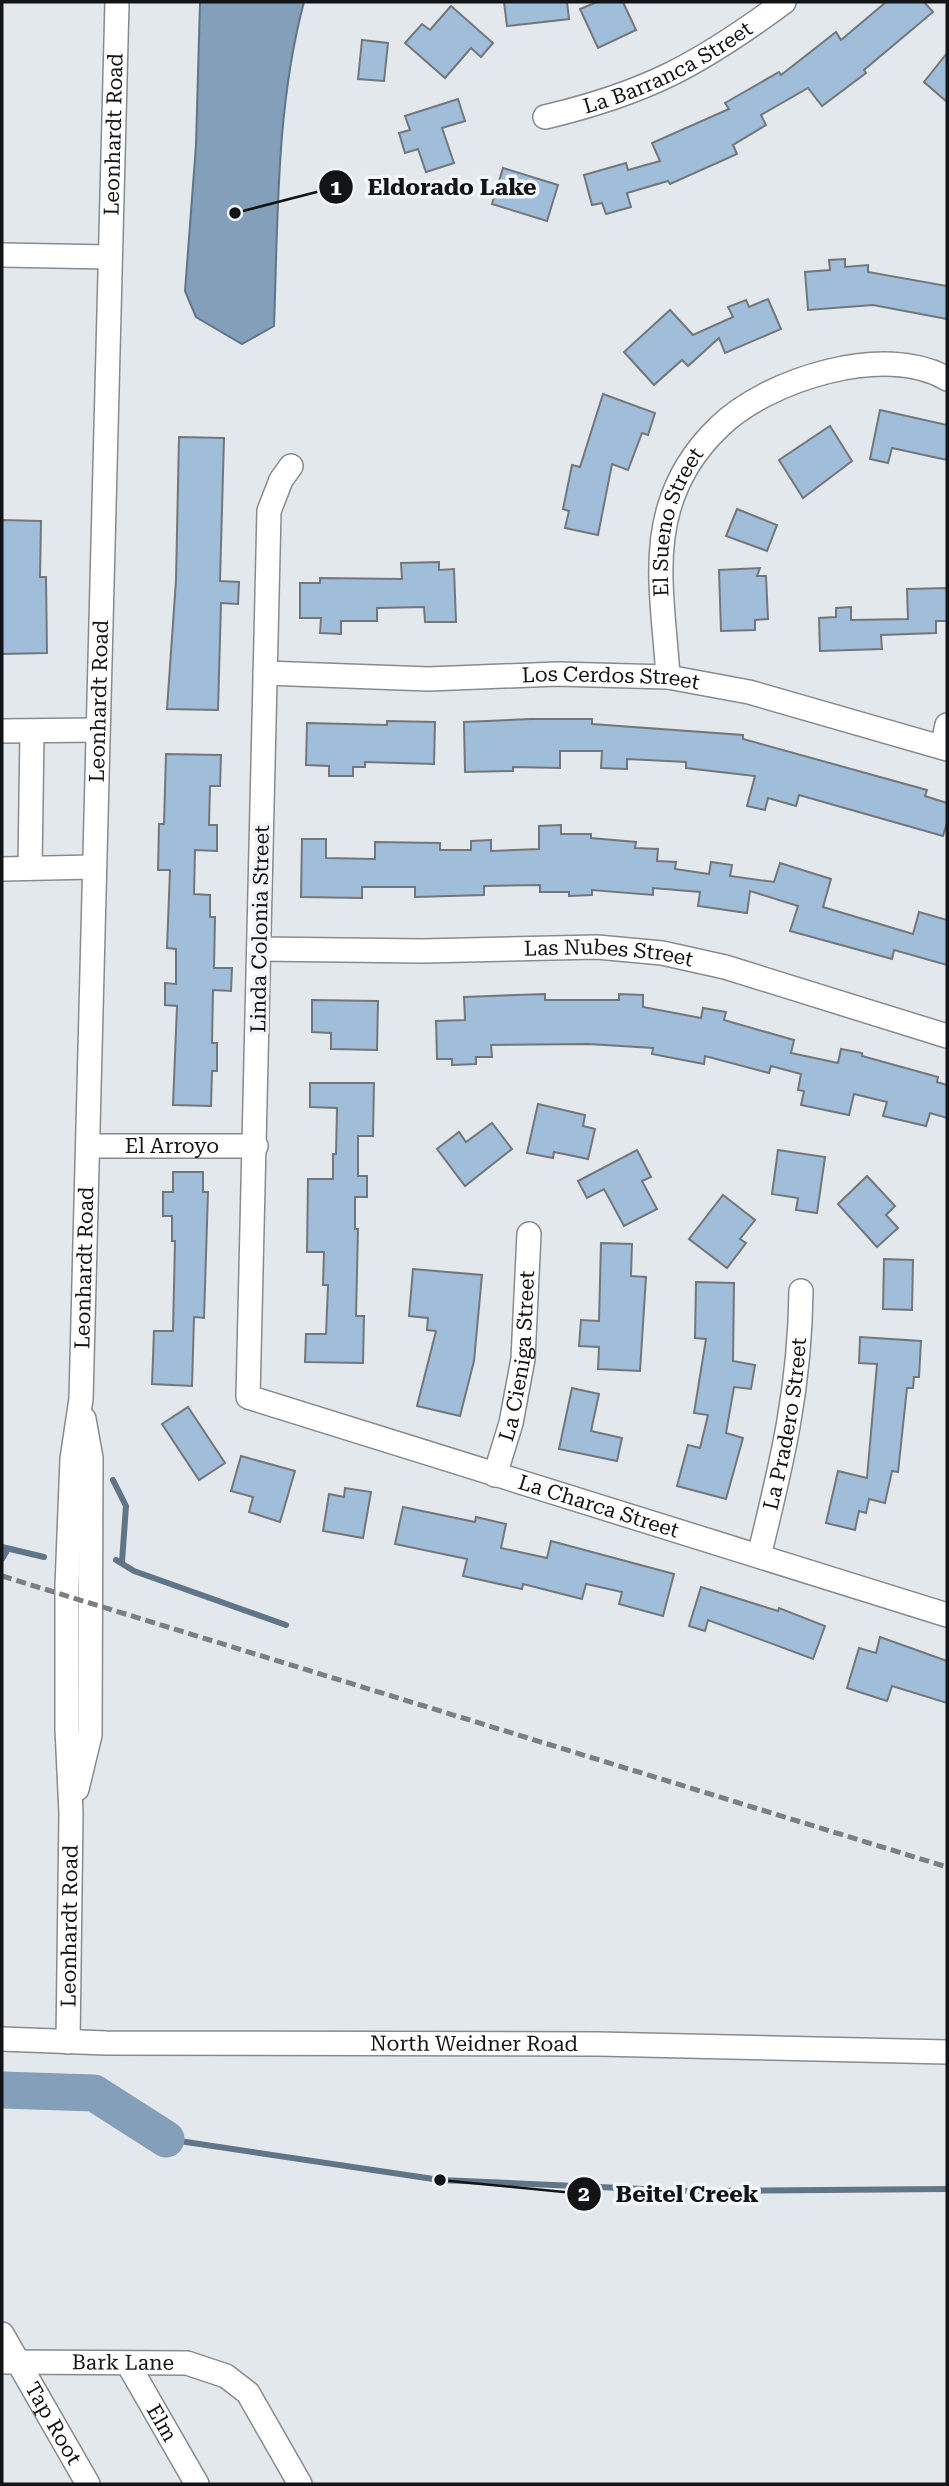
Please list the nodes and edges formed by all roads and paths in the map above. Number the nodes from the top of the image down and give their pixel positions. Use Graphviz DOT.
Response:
graph roads {
  1 [pos="117,2"];
  2 [pos="784,2"];
  3 [pos="545,117"];
  4 [pos="2,255"];
  5 [pos="109,257"];
  6 [pos="947,379"];
  7 [pos="291,466"];
  8 [pos="265,673"];
  9 [pos="668,677"];
  10 [pos="97,730"];
  11 [pos="2,731"];
  12 [pos="32,732"];
  13 [pos="946,740"];
  14 [pos="93,867"];
  15 [pos="30,868"];
  16 [pos="2,869"];
  17 [pos="259,949"];
  18 [pos="947,1036"];
  19 [pos="88,1146"];
  20 [pos="256,1146"];
  21 [pos="529,1234"];
  22 [pos="801,1291"];
  23 [pos="248,1397"];
  24 [pos="495,1475"];
  25 [pos="759,1556"];
  26 [pos="947,1615"];
  27 [pos="2,2039"];
  28 [pos="68,2042"];
  29 [pos="947,2052"];
  30 [pos="2,2334"];
  31 [pos="10,2362"];
  32 [pos="128,2364"];
  33 [pos="88,2484"];
  34 [pos="197,2484"];
  35 [pos="300,2484"];
  1 -- 5 [label="street, Leonhardt Road"];
  2 -- 3 [label="street, La Barranca Street"];
  4 -- 5 [label="street"];
  5 -- 10 [label="street, Leonhardt Road"];
  6 -- 9 [label="street, El Sueno Street"];
  7 -- 8 [label="street, Linda Colonia Street"];
  8 -- 9 [label="street, Los Cerdos Street"];
  8 -- 17 [label="street, Linda Colonia Street"];
  9 -- 13 [label="street, Los Cerdos Street"];
  10 -- 12 [label="street"];
  10 -- 14 [label="street, Leonhardt Road"];
  11 -- 12 [label="street"];
  12 -- 15 [label="street"];
  14 -- 15 [label="street"];
  14 -- 19 [label="street, Leonhardt Road"];
  15 -- 16 [label="street"];
  17 -- 18 [label="street, Las Nubes Street"];
  17 -- 20 [label="street, Linda Colonia Street"];
  19 -- 20 [label="street, El Arroyo"];
  19 -- 28 [label="street, Leonhardt Road"];
  20 -- 23 [label="street, Linda Colonia Street"];
  21 -- 24 [label="street, La Cieniga Street"];
  22 -- 25 [label="street, La Pradero Street"];
  23 -- 24 [label="street, La Charca Street"];
  24 -- 25 [label="street, La Charca Street"];
  25 -- 26 [label="street, La Charca Street"];
  27 -- 28 [label="street, North Weidner Road"];
  28 -- 29 [label="street, North Weidner Road"];
  30 -- 31 [label="street, Tap Root"];
  31 -- 32 [label="street, Bark Lane"];
  31 -- 33 [label="street, Tap Root"];
  32 -- 34 [label="street, Elm"];
  32 -- 35 [label="street, Bark Lane"];
}
